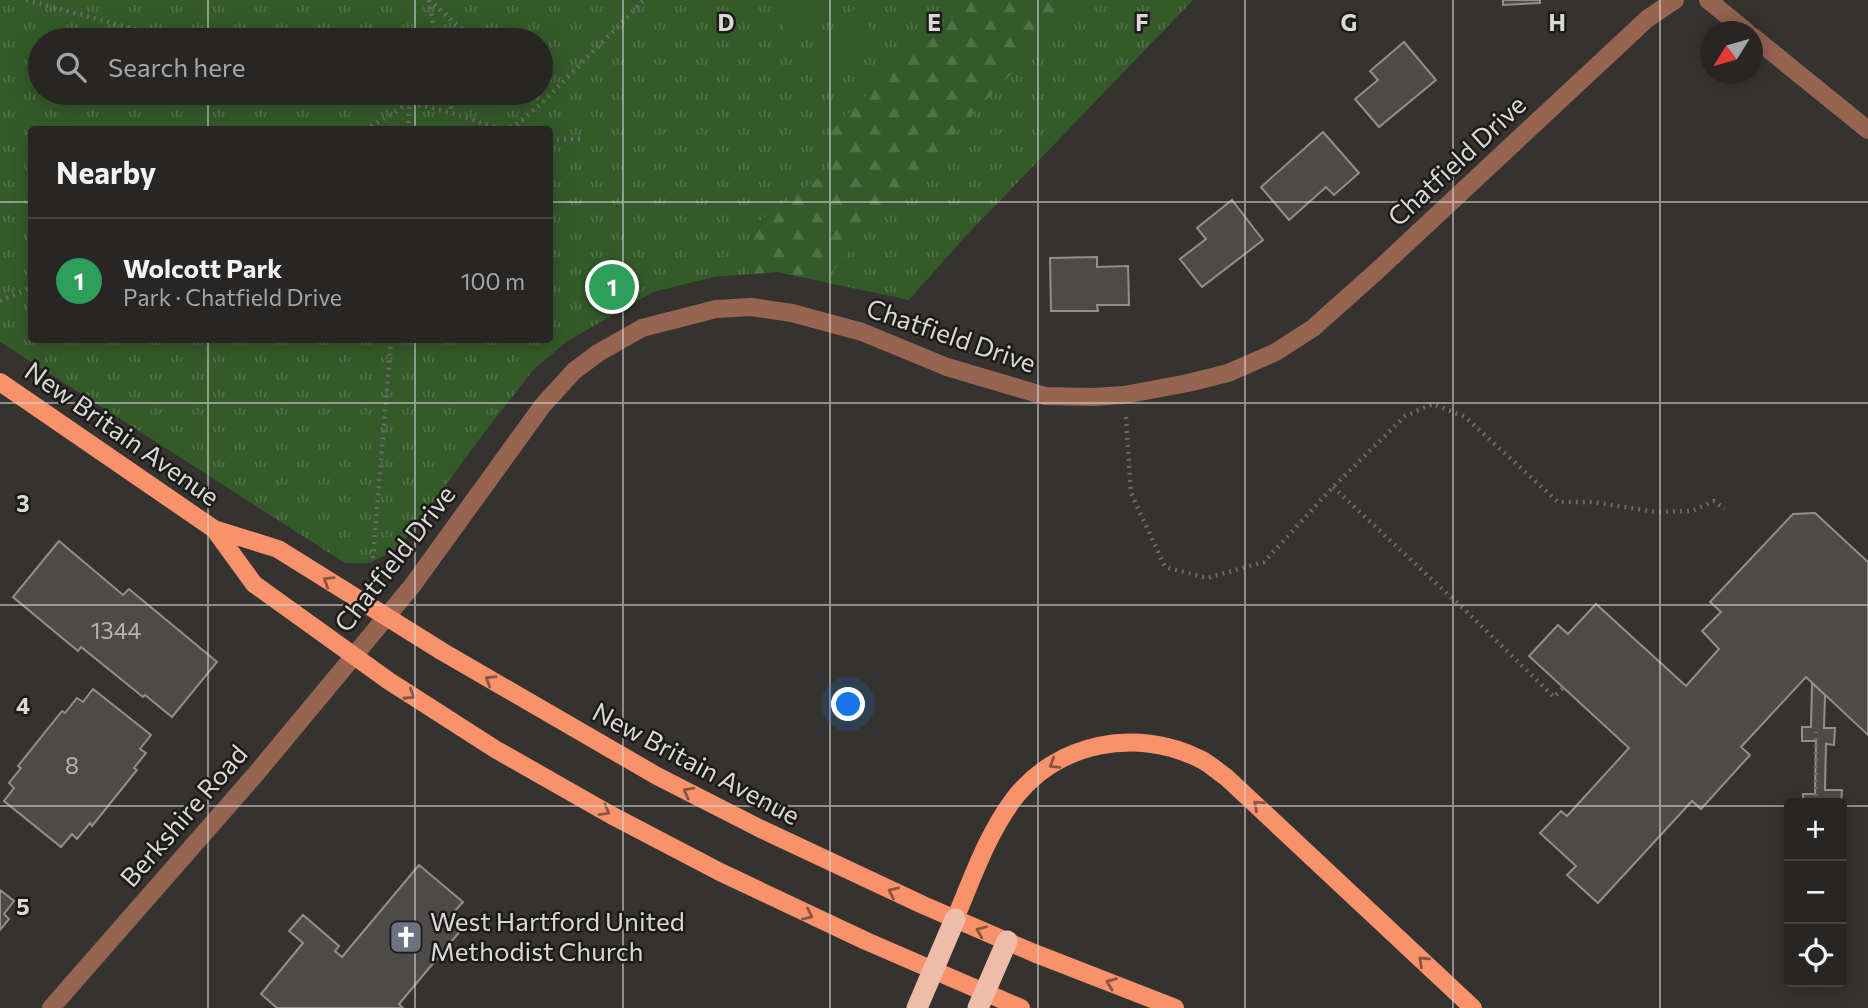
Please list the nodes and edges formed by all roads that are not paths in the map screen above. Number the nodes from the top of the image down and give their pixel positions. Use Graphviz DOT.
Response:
graph roads {
  1 [pos="1675,0"];
  2 [pos="1708,0"];
  3 [pos="1733,21"];
  4 [pos="1763,45"];
  5 [pos="1868,130"];
  6 [pos="0,382"];
  7 [pos="214,529"];
  8 [pos="386,617"];
  9 [pos="354,656"];
  10 [pos="955,919"];
  11 [pos="1007,941"];
  12 [pos="933,970"];
  13 [pos="981,1000"];
  14 [pos="51,1008"];
  15 [pos="917,1008"];
  16 [pos="1021,1008"];
  17 [pos="1175,1008"];
  18 [pos="1473,1008"];
  1 -- 8 [label="street, Chatfield Drive"];
  2 -- 3 [label="street"];
  4 -- 5 [label="street"];
  6 -- 7 [label="main road, New Britain Avenue"];
  8 -- 7 [label="main road, New Britain Avenue, one-way"];
  7 -- 9 [label="main road, New Britain Avenue"];
  8 -- 9 [label="street, Chatfield Drive"];
  10 -- 8 [label="main road, New Britain Avenue, one-way"];
  9 -- 12 [label="main road, New Britain Avenue, one-way"];
  9 -- 14 [label="street, Berkshire Road"];
  11 -- 10 [label="main road, New Britain Avenue, one-way"];
  10 -- 12 [label="highway"];
  18 -- 10 [label="main road, one-way"];
  11 -- 13 [label="highway"];
  17 -- 11 [label="main road, New Britain Avenue, one-way"];
  12 -- 13 [label="main road, New Britain Avenue"];
  12 -- 15 [label="highway"];
  13 -- 16 [label="main road, New Britain Avenue"];
}
